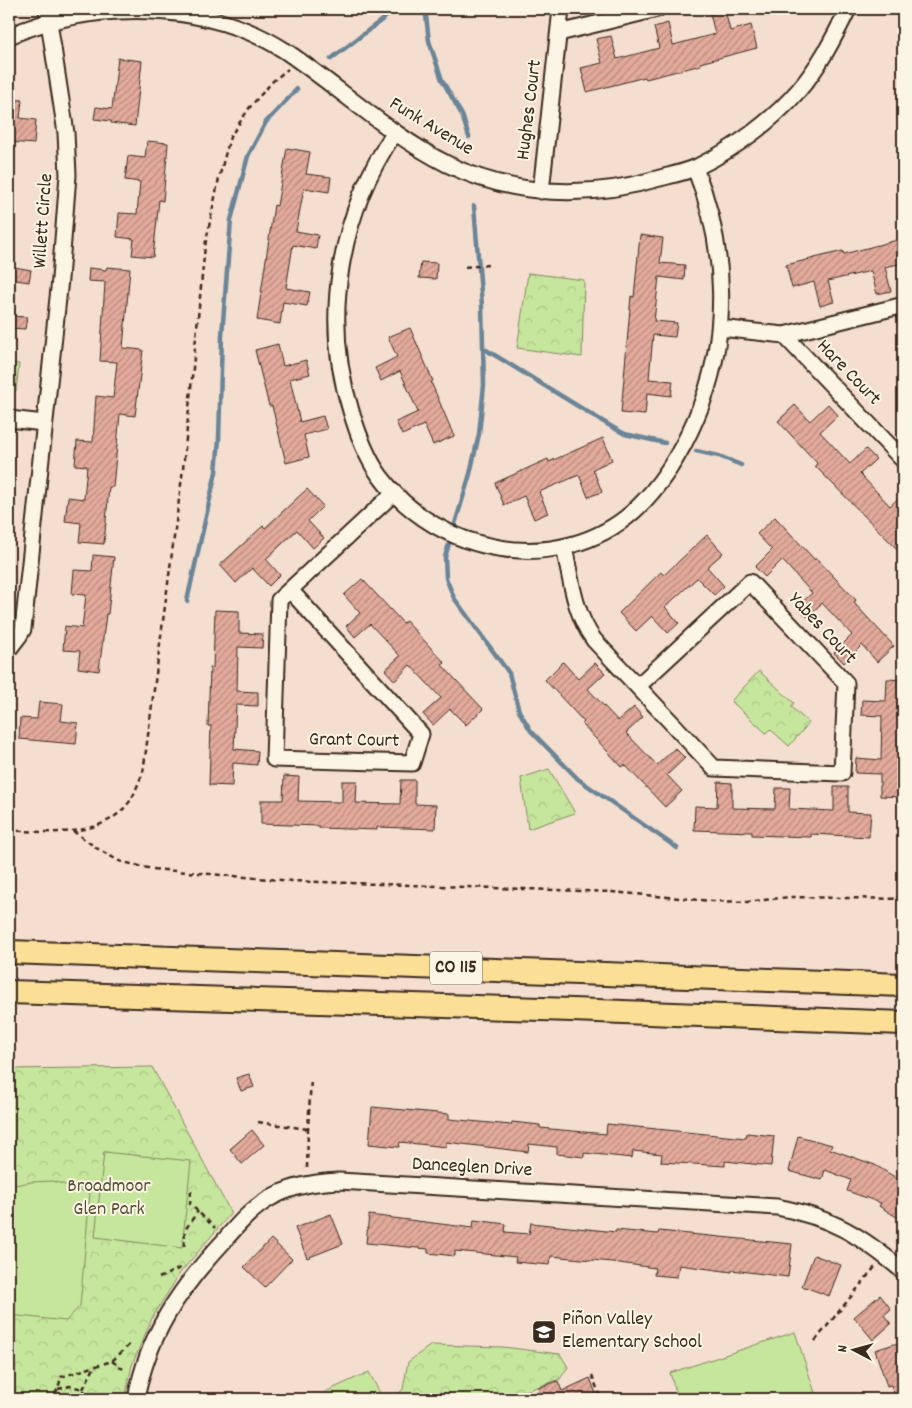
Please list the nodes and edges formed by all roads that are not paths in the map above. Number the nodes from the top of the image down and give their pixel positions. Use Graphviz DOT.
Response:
graph roads {
  1 [pos="561,9"];
  2 [pos="657,9"];
  3 [pos="848,9"];
  4 [pos="48,15"];
  5 [pos="227,16"];
  6 [pos="559,33"];
  7 [pos="9,36"];
  8 [pos="395,132"];
  9 [pos="695,168"];
  10 [pos="541,191"];
  11 [pos="903,311"];
  12 [pos="720,328"];
  13 [pos="784,335"];
  14 [pos="9,419"];
  15 [pos="44,423"];
  16 [pos="903,460"];
  17 [pos="394,493"];
  18 [pos="564,547"];
  19 [pos="290,590"];
  20 [pos="9,649"];
  21 [pos="638,686"];
  22 [pos="9,952"];
  23 [pos="903,985"];
  24 [pos="9,992"];
  25 [pos="903,1023"];
  26 [pos="903,1272"];
  27 [pos="136,1399"];
  1 -- 6 [label="street, Hughes Court"];
  2 -- 6 [label="street"];
  3 -- 9 [label="street, Funk Avenue"];
  4 -- 5 [label="street, Funk Avenue"];
  4 -- 7 [label="street, Funk Avenue"];
  4 -- 15 [label="street, Willett Circle"];
  5 -- 8 [label="street, Funk Avenue"];
  6 -- 10 [label="street, Hughes Court"];
  8 -- 10 [label="street, Funk Avenue"];
  8 -- 17 [label="street"];
  9 -- 10 [label="street, Funk Avenue"];
  9 -- 12 [label="street"];
  11 -- 13 [label="street, Hare Court"];
  12 -- 13 [label="street, Hare Court"];
  12 -- 18 [label="street"];
  13 -- 16 [label="street, Hare Court"];
  14 -- 15 [label="street"];
  15 -- 20 [label="street, Willett Circle"];
  17 -- 18 [label="street"];
  17 -- 19 [label="street, Grant Court"];
  18 -- 21 [label="street, Yabes Court"];
  19 -- 19 [label="street, Grant Court"];
  21 -- 21 [label="street, Yabes Court"];
  22 -- 23 [label="highway, CO 115"];
  24 -- 25 [label="highway, CO 115"];
  26 -- 27 [label="street, Danceglen Drive"];
}
